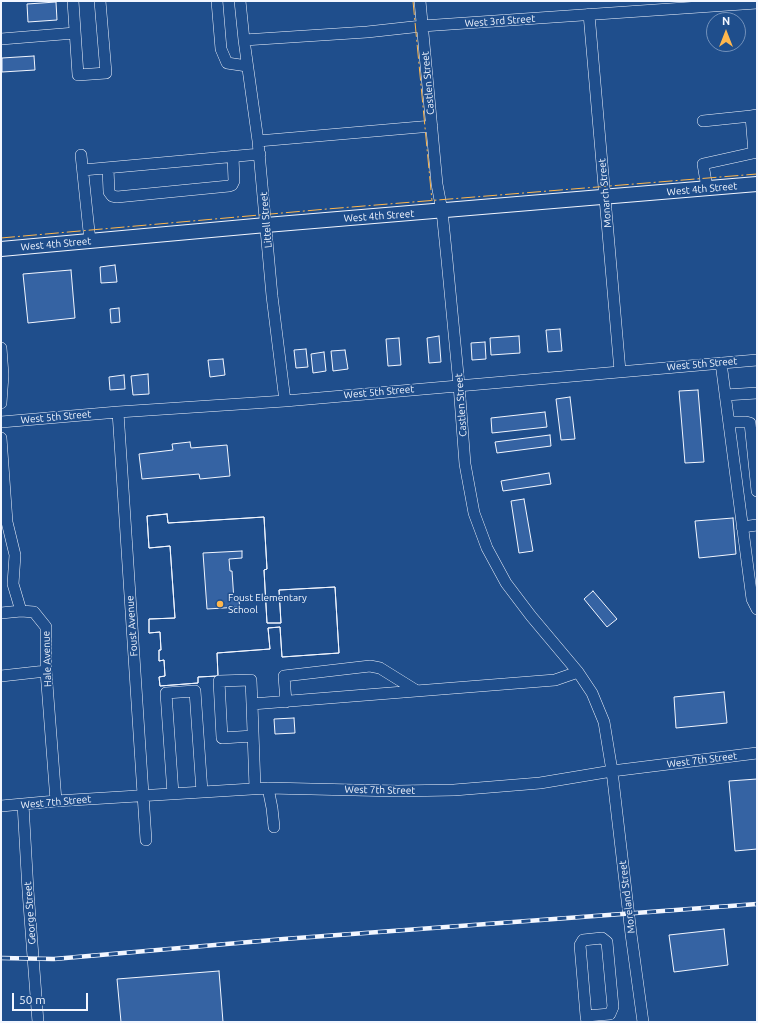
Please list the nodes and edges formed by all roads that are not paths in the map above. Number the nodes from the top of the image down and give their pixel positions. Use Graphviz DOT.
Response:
graph roads {
  1 [pos="73,1"];
  2 [pos="100,1"];
  3 [pos="217,1"];
  4 [pos="240,1"];
  5 [pos="420,1"];
  6 [pos="757,3"];
  7 [pos="589,14"];
  8 [pos="422,26"];
  9 [pos="75,33"];
  10 [pos="1,39"];
  11 [pos="244,40"];
  12 [pos="247,66"];
  13 [pos="754,116"];
  14 [pos="703,121"];
  15 [pos="432,126"];
  16 [pos="258,141"];
  17 [pos="755,153"];
  18 [pos="260,154"];
  19 [pos="81,155"];
  20 [pos="233,156"];
  21 [pos="108,168"];
  22 [pos="83,170"];
  23 [pos="757,184"];
  24 [pos="707,188"];
  25 [pos="606,196"];
  26 [pos="442,211"];
  27 [pos="266,225"];
  28 [pos="90,241"];
  29 [pos="1,249"];
  30 [pos="1,348"];
  31 [pos="757,360"];
  32 [pos="721,363"];
  33 [pos="620,371"];
  34 [pos="459,385"];
  35 [pos="757,393"];
  36 [pos="725,395"];
  37 [pos="285,401"];
  38 [pos="1,403"];
  39 [pos="118,412"];
  40 [pos="1,422"];
  41 [pos="729,422"];
  42 [pos="1,438"];
  43 [pos="757,491"];
  44 [pos="757,525"];
  45 [pos="742,527"];
  46 [pos="755,602"];
  47 [pos="21,611"];
  48 [pos="1,613"];
  49 [pos="46,671"];
  50 [pos="578,672"];
  51 [pos="1,676"];
  52 [pos="417,691"];
  53 [pos="286,702"];
  54 [pos="252,704"];
  55 [pos="253,736"];
  56 [pos="757,753"];
  57 [pos="612,771"];
  58 [pos="255,788"];
  59 [pos="268,788"];
  60 [pos="202,792"];
  61 [pos="173,794"];
  62 [pos="144,796"];
  63 [pos="56,801"];
  64 [pos="23,804"];
  65 [pos="1,806"];
  66 [pos="274,827"];
  67 [pos="146,840"];
  68 [pos="587,1019"];
  69 [pos="38,1022"];
  70 [pos="643,1022"];
  1 -- 9 [label="street"];
  2 -- 9 [label="street"];
  3 -- 12 [label="street"];
  4 -- 11 [label="street, Littell Street"];
  5 -- 8 [label="street, Castlen Street"];
  6 -- 7 [label="street, West 3rd Street"];
  7 -- 8 [label="street, West 3rd Street"];
  7 -- 25 [label="street, Monarch Street"];
  8 -- 11 [label="street, West 3rd Street"];
  8 -- 15 [label="street, Castlen Street"];
  9 -- 10 [label="street"];
  11 -- 12 [label="street, Littell Street"];
  12 -- 16 [label="street, Littell Street"];
  13 -- 14 [label="street"];
  13 -- 17 [label="street"];
  15 -- 16 [label="street"];
  15 -- 26 [label="street, Castlen Street"];
  16 -- 18 [label="street, Littell Street"];
  17 -- 24 [label="street"];
  18 -- 20 [label="street"];
  18 -- 27 [label="street, Littell Street"];
  19 -- 22 [label="street"];
  20 -- 21 [label="street"];
  20 -- 21 [label="street"];
  21 -- 22 [label="street"];
  22 -- 28 [label="street"];
  23 -- 24 [label="main road, West 4th Street"];
  24 -- 25 [label="main road, West 4th Street"];
  25 -- 26 [label="main road, West 4th Street"];
  25 -- 33 [label="street, Monarch Street"];
  26 -- 27 [label="main road, West 4th Street"];
  26 -- 34 [label="street, Castlen Street"];
  27 -- 28 [label="main road, West 4th Street"];
  27 -- 37 [label="street, Littell Street"];
  28 -- 29 [label="main road, West 4th Street"];
  30 -- 38 [label="street"];
  31 -- 32 [label="street, West 5th Street"];
  32 -- 33 [label="street, West 5th Street"];
  32 -- 36 [label="street"];
  33 -- 34 [label="street, West 5th Street"];
  34 -- 37 [label="street, West 5th Street"];
  34 -- 50 [label="street, Castlen Street"];
  35 -- 36 [label="street"];
  36 -- 41 [label="street"];
  37 -- 39 [label="street, West 5th Street"];
  39 -- 40 [label="street, West 5th Street"];
  39 -- 62 [label="street, Foust Avenue"];
  41 -- 43 [label="street"];
  41 -- 45 [label="street"];
  42 -- 47 [label="street"];
  44 -- 45 [label="street"];
  45 -- 46 [label="street"];
  47 -- 48 [label="street"];
  47 -- 49 [label="street, Hale Avenue"];
  49 -- 51 [label="street"];
  49 -- 63 [label="street, Hale Avenue"];
  50 -- 52 [label="street"];
  50 -- 57 [label="street, Castlen Street"];
  52 -- 53 [label="street"];
  52 -- 53 [label="street"];
  53 -- 54 [label="street"];
  54 -- 55 [label="street"];
  54 -- 55 [label="street"];
  55 -- 58 [label="street"];
  56 -- 57 [label="street, West 7th Street"];
  57 -- 59 [label="street, West 7th Street"];
  57 -- 70 [label="street, Moreland Street"];
  58 -- 59 [label="street, West 7th Street"];
  58 -- 60 [label="street, West 7th Street"];
  59 -- 66 [label="street"];
  60 -- 61 [label="street, West 7th Street"];
  60 -- 61 [label="street"];
  61 -- 62 [label="street, West 7th Street"];
  62 -- 63 [label="street, West 7th Street"];
  62 -- 67 [label="street, Foust Avenue"];
  63 -- 64 [label="street, West 7th Street"];
  64 -- 65 [label="street, West 7th Street"];
  64 -- 69 [label="street, George Street"];
  68 -- 68 [label="street"];
}
